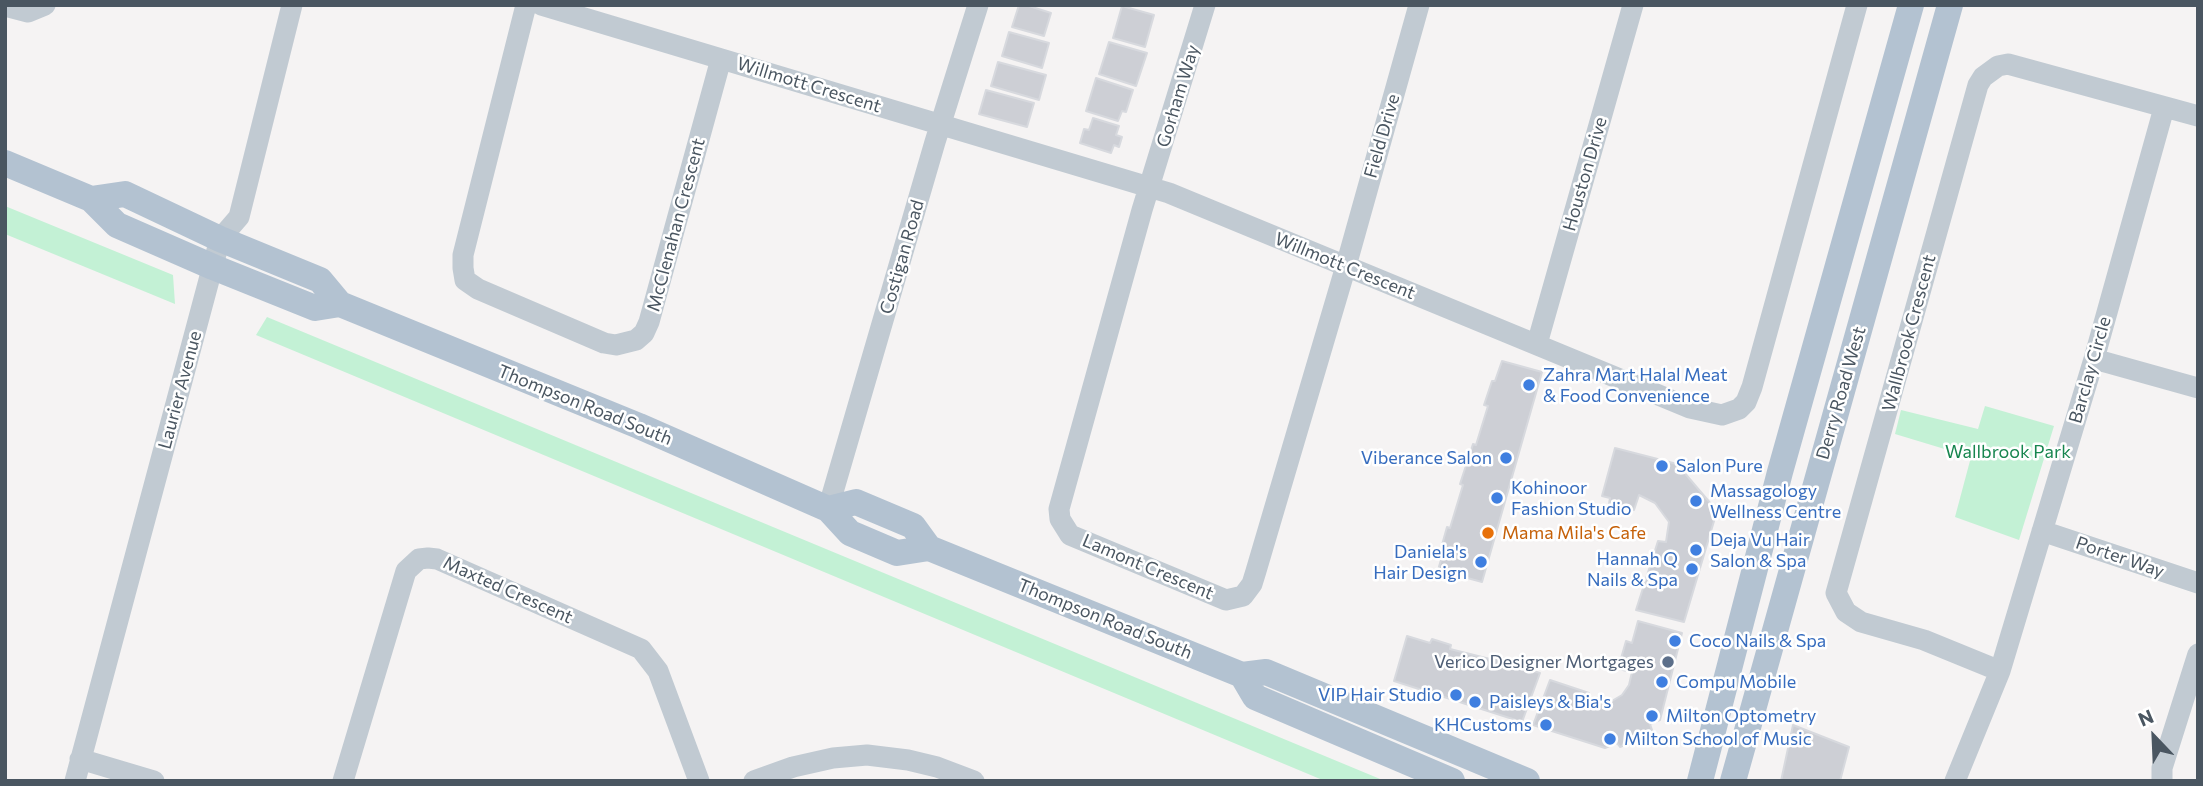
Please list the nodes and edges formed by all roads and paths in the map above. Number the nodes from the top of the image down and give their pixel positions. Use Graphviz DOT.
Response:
graph roads {
  1 [pos="45,5"];
  2 [pos="292,5"];
  3 [pos="526,5"];
  4 [pos="541,5"];
  5 [pos="978,5"];
  6 [pos="1206,5"];
  7 [pos="1419,5"];
  8 [pos="1633,5"];
  9 [pos="1857,5"];
  10 [pos="1911,5"];
  11 [pos="1950,5"];
  12 [pos="5,6"];
  13 [pos="721,59"];
  14 [pos="2164,108"];
  15 [pos="2198,116"];
  16 [pos="941,124"];
  17 [pos="5,163"];
  18 [pos="1150,187"];
  19 [pos="91,199"];
  20 [pos="220,239"];
  21 [pos="1346,266"];
  22 [pos="213,267"];
  23 [pos="340,304"];
  24 [pos="1537,344"];
  25 [pos="2094,359"];
  26 [pos="2198,388"];
  27 [pos="828,509"];
  28 [pos="2042,531"];
  29 [pos="2198,583"];
  30 [pos="2198,654"];
  31 [pos="2000,671"];
  32 [pos="1242,675"];
  33 [pos="80,759"];
  34 [pos="75,781"];
  35 [pos="154,781"];
  36 [pos="343,781"];
  37 [pos="699,781"];
  38 [pos="754,781"];
  39 [pos="974,781"];
  40 [pos="1452,781"];
  41 [pos="1527,781"];
  42 [pos="1700,781"];
  43 [pos="1733,781"];
  44 [pos="1955,781"];
  45 [pos="2162,781"];
  1 -- 12 [label="street"];
  2 -- 20 [label="street, Laurier Avenue"];
  3 -- 13 [label="street, McClenahan Crescent"];
  4 -- 13 [label="street, Willmott Crescent"];
  5 -- 16 [label="street, Costigan Road"];
  6 -- 18 [label="street, Gorham Way"];
  7 -- 21 [label="street, Field Drive"];
  8 -- 24 [label="street, Houston Drive"];
  9 -- 24 [label="street, Willmott Crescent"];
  10 -- 42 [label="main road, Derry Road West"];
  11 -- 43 [label="main road, Derry Road West"];
  13 -- 16 [label="street, Willmott Crescent"];
  14 -- 15 [label="street"];
  14 -- 25 [label="street, Barclay Circle"];
  14 -- 31 [label="street, Wallbrook Crescent"];
  16 -- 18 [label="street, Willmott Crescent"];
  16 -- 27 [label="street, Costigan Road"];
  17 -- 19 [label="main road, Thompson Road South"];
  18 -- 21 [label="street, Willmott Crescent"];
  18 -- 21 [label="street, Lamont Crescent"];
  19 -- 20 [label="main road, Thompson Road South"];
  19 -- 22 [label="main road, Thompson Road South"];
  20 -- 22 [label="street, Laurier Avenue"];
  20 -- 23 [label="main road, Thompson Road South"];
  21 -- 24 [label="street, Willmott Crescent"];
  22 -- 23 [label="main road, Thompson Road South"];
  22 -- 33 [label="street, Laurier Avenue"];
  23 -- 27 [label="main road, Thompson Road South"];
  25 -- 26 [label="street"];
  25 -- 28 [label="street, Barclay Circle"];
  27 -- 32 [label="main road, Thompson Road South"];
  28 -- 29 [label="street, Porter Way"];
  28 -- 31 [label="street, Barclay Circle"];
  30 -- 45 [label="street"];
  31 -- 44 [label="street, Barclay Circle"];
  32 -- 40 [label="main road, Thompson Road South"];
  32 -- 41 [label="main road, Thompson Road South"];
  33 -- 34 [label="street, Laurier Avenue"];
  33 -- 35 [label="street"];
  36 -- 37 [label="street, Maxted Crescent"];
  38 -- 39 [label="street"];
}
